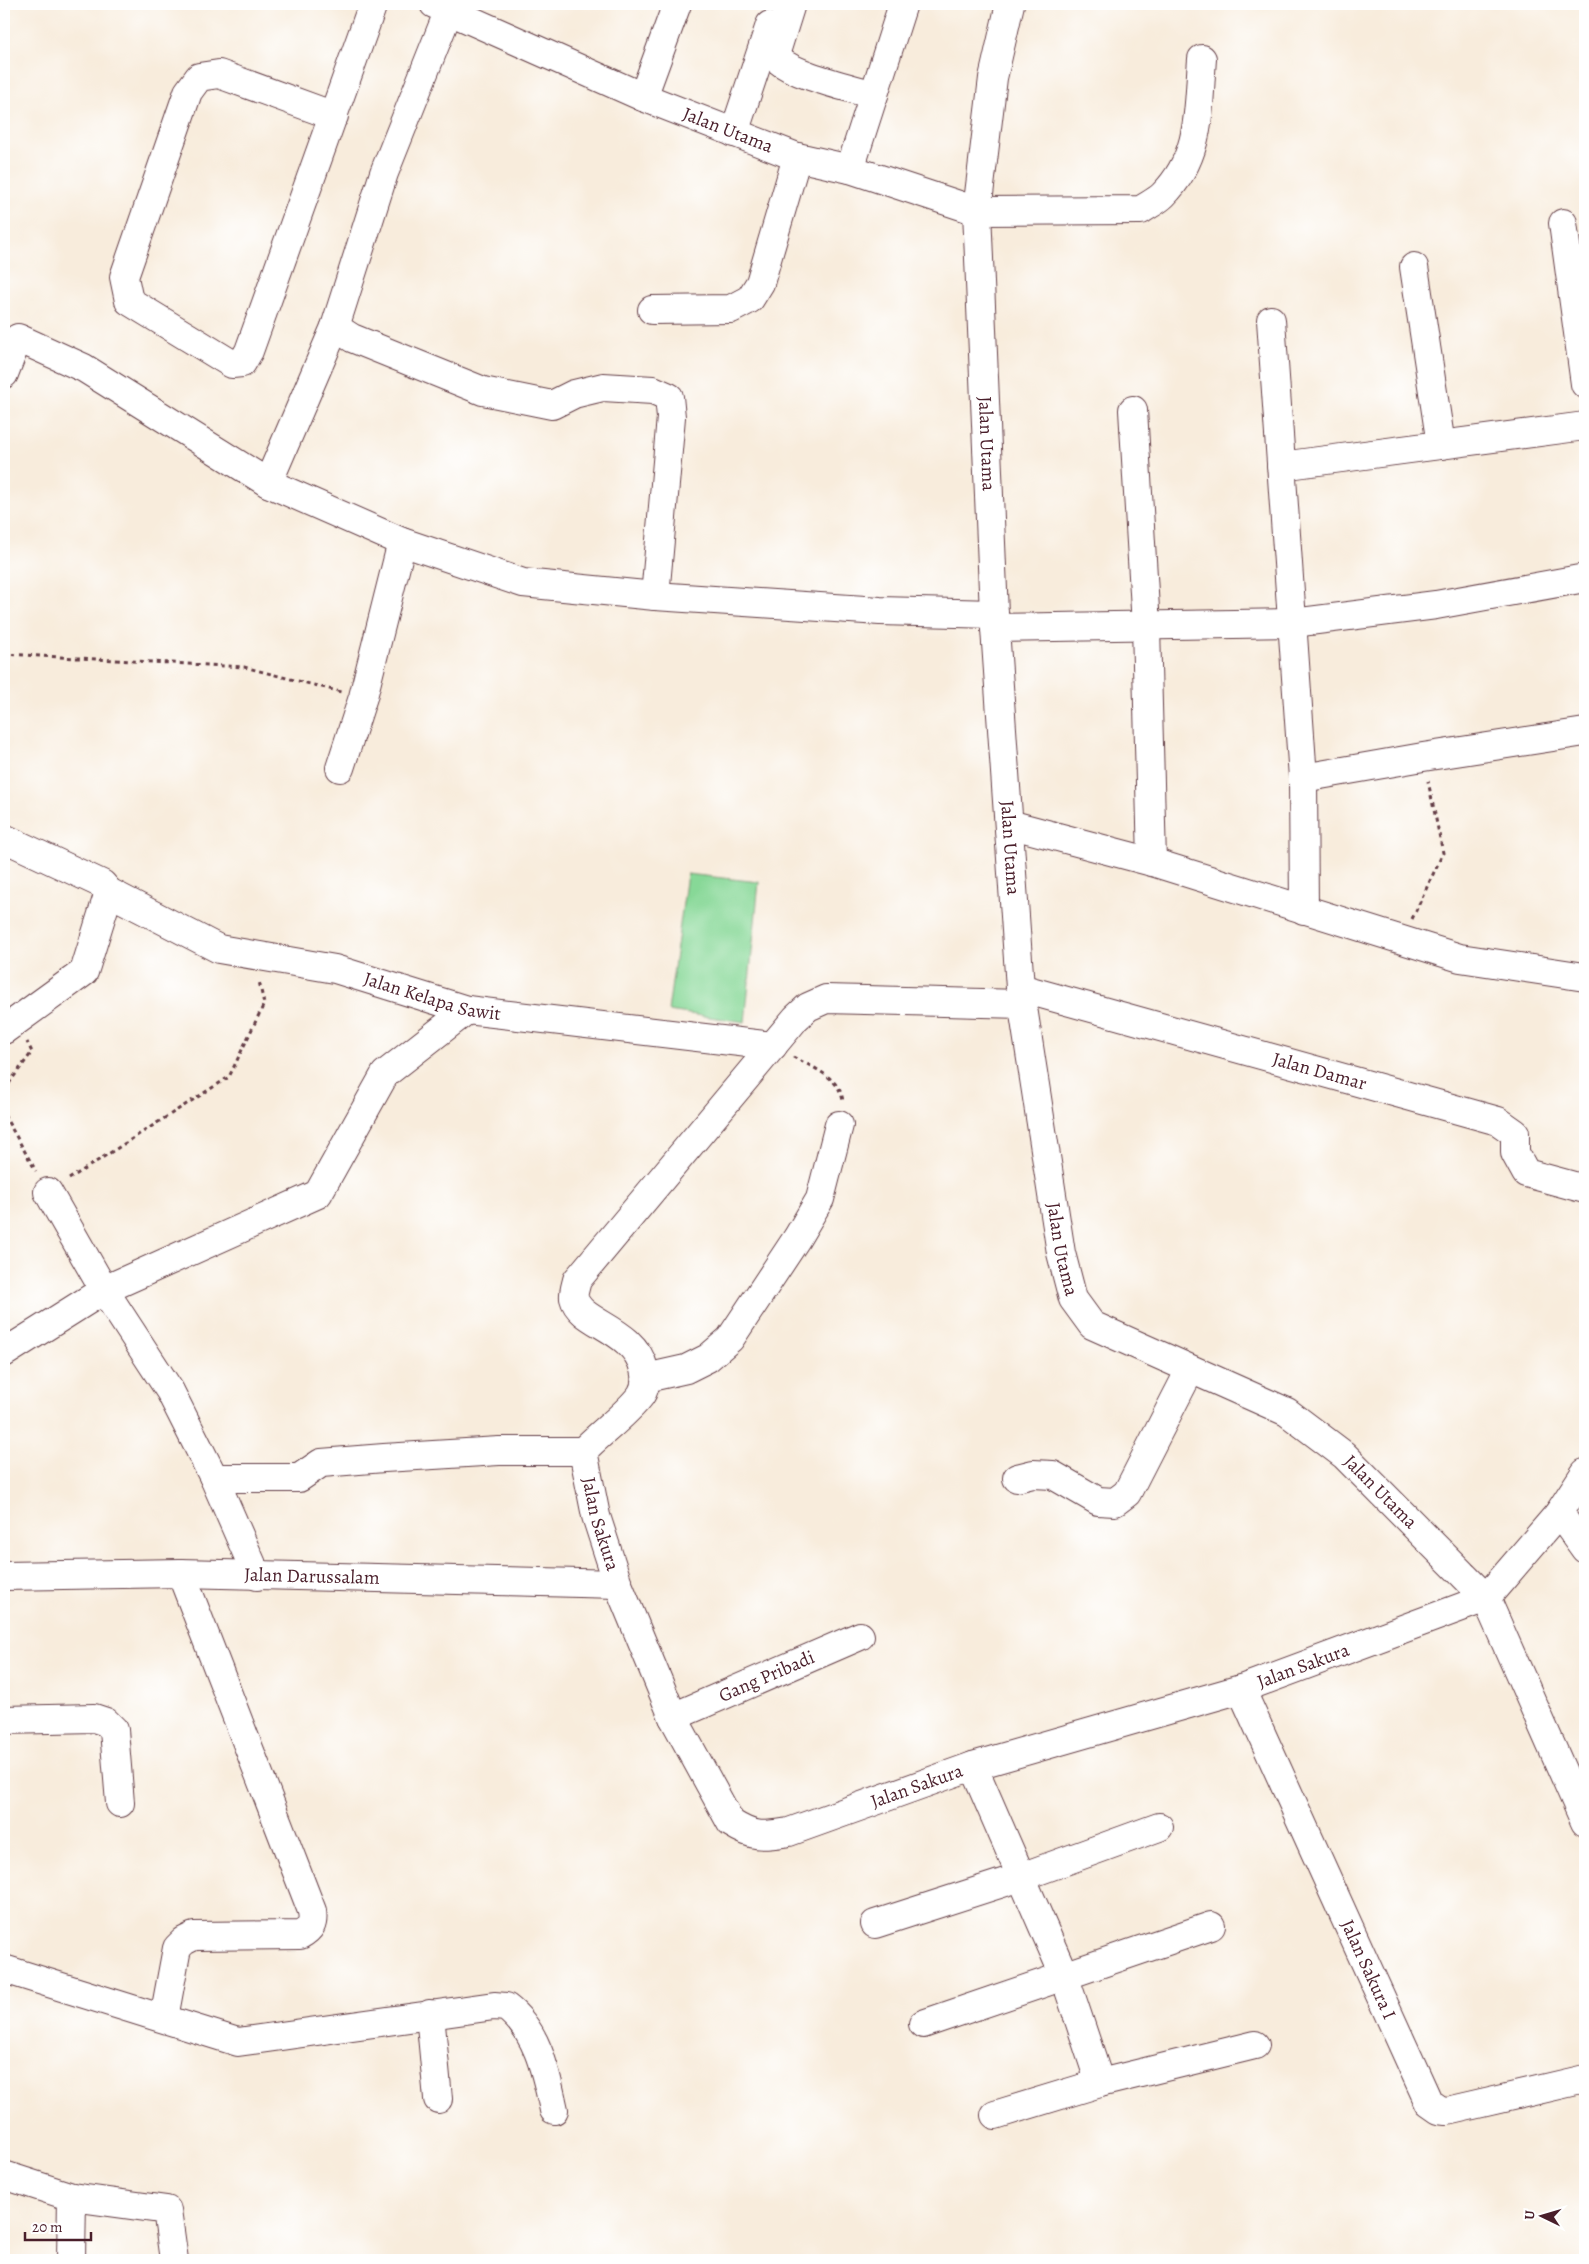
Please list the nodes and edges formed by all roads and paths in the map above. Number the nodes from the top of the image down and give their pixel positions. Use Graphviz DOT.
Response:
graph roads {
  1 [pos="373,4"];
  2 [pos="677,4"];
  3 [pos="777,4"];
  4 [pos="791,4"];
  5 [pos="903,4"];
  6 [pos="1010,4"];
  7 [pos="442,7"];
  8 [pos="1202,58"];
  9 [pos="874,95"];
  10 [pos="643,98"];
  11 [pos="334,116"];
  12 [pos="734,133"];
  13 [pos="797,157"];
  14 [pos="850,169"];
  15 [pos="977,211"];
  16 [pos="1563,223"];
  17 [pos="1414,268"];
  18 [pos="652,310"];
  19 [pos="1271,320"];
  20 [pos="335,327"];
  21 [pos="4,374"];
  22 [pos="1585,384"];
  23 [pos="1133,410"];
  24 [pos="1585,426"];
  25 [pos="1441,445"];
  26 [pos="1281,466"];
  27 [pos="268,482"];
  28 [pos="402,542"];
  29 [pos="1585,578"];
  30 [pos="656,596"];
  31 [pos="994,621"];
  32 [pos="1293,623"];
  33 [pos="1146,626"];
  34 [pos="4,654"];
  35 [pos="363,697"];
  36 [pos="1585,732"];
  37 [pos="1423,757"];
  38 [pos="340,768"];
  39 [pos="1303,778"];
  40 [pos="1009,824"];
  41 [pos="4,838"];
  42 [pos="1152,862"];
  43 [pos="109,892"];
  44 [pos="1304,910"];
  45 [pos="1402,940"];
  46 [pos="252,955"];
  47 [pos="1585,976"];
  48 [pos="1021,996"];
  49 [pos="467,1010"];
  50 [pos="10,1026"];
  51 [pos="773,1046"];
  52 [pos="4,1090"];
  53 [pos="4,1115"];
  54 [pos="839,1125"];
  55 [pos="1585,1189"];
  56 [pos="48,1192"];
  57 [pos="104,1290"];
  58 [pos="4,1352"];
  59 [pos="1190,1370"];
  60 [pos="646,1378"];
  61 [pos="583,1451"];
  62 [pos="1585,1473"];
  63 [pos="214,1478"];
  64 [pos="1016,1478"];
  65 [pos="1559,1513"];
  66 [pos="1585,1549"];
  67 [pos="181,1573"];
  68 [pos="4,1576"];
  69 [pos="257,1576"];
  70 [pos="618,1584"];
  71 [pos="1486,1598"];
  72 [pos="860,1636"];
  73 [pos="1241,1688"];
  74 [pos="673,1717"];
  75 [pos="4,1720"];
  76 [pos="973,1766"];
  77 [pos="120,1803"];
  78 [pos="1585,1822"];
  79 [pos="1159,1828"];
  80 [pos="1020,1876"];
  81 [pos="875,1924"];
  82 [pos="1211,1926"];
  83 [pos="4,1969"];
  84 [pos="1064,1975"];
  85 [pos="430,2014"];
  86 [pos="164,2018"];
  87 [pos="923,2024"];
  88 [pos="1255,2045"];
  89 [pos="1585,2079"];
  90 [pos="1100,2083"];
  91 [pos="438,2099"];
  92 [pos="554,2110"];
  93 [pos="994,2115"];
  94 [pos="4,2175"];
  95 [pos="72,2197"];
  96 [pos="71,2260"];
  97 [pos="174,2260"];
  1 -- 11 [label="street"];
  2 -- 10 [label="street"];
  3 -- 12 [label="street"];
  4 -- 9 [label="street"];
  5 -- 9 [label="street"];
  6 -- 15 [label="street"];
  7 -- 10 [label="street, Jalan Utama"];
  7 -- 20 [label="street"];
  8 -- 15 [label="street"];
  9 -- 14 [label="street"];
  10 -- 12 [label="street, Jalan Utama"];
  11 -- 11 [label="street"];
  12 -- 13 [label="street, Jalan Utama"];
  13 -- 14 [label="street, Jalan Utama"];
  13 -- 18 [label="street"];
  14 -- 15 [label="street, Jalan Utama"];
  15 -- 31 [label="street, Jalan Utama"];
  16 -- 22 [label="street"];
  17 -- 25 [label="street"];
  19 -- 26 [label="street"];
  20 -- 27 [label="street"];
  20 -- 30 [label="street"];
  21 -- 27 [label="street"];
  23 -- 33 [label="street"];
  24 -- 25 [label="street"];
  25 -- 26 [label="street"];
  26 -- 32 [label="street"];
  27 -- 28 [label="street"];
  28 -- 30 [label="street"];
  28 -- 35 [label="street"];
  29 -- 32 [label="street"];
  30 -- 31 [label="street"];
  31 -- 33 [label="street"];
  31 -- 40 [label="street, Jalan Utama"];
  32 -- 33 [label="street"];
  32 -- 39 [label="street"];
  33 -- 42 [label="street"];
  34 -- 35 [label="path"];
  35 -- 38 [label="street"];
  36 -- 37 [label="street"];
  37 -- 39 [label="street"];
  37 -- 45 [label="path"];
  39 -- 44 [label="street"];
  40 -- 42 [label="street"];
  40 -- 48 [label="street, Jalan Utama"];
  41 -- 43 [label="street, Jalan Kelapa Sawit"];
  42 -- 44 [label="street"];
  43 -- 46 [label="street, Jalan Kelapa Sawit"];
  43 -- 50 [label="street"];
  44 -- 45 [label="street"];
  45 -- 47 [label="street"];
  46 -- 49 [label="street, Jalan Kelapa Sawit"];
  46 -- 56 [label="path"];
  48 -- 51 [label="street"];
  48 -- 55 [label="street, Jalan Damar"];
  48 -- 59 [label="street, Jalan Utama"];
  49 -- 51 [label="street, Jalan Kelapa Sawit"];
  49 -- 57 [label="street"];
  50 -- 52 [label="path"];
  51 -- 54 [label="path"];
  51 -- 60 [label="street"];
  53 -- 56 [label="path"];
  54 -- 60 [label="street"];
  56 -- 57 [label="street"];
  57 -- 58 [label="street"];
  57 -- 63 [label="street"];
  59 -- 64 [label="street"];
  59 -- 71 [label="street, Jalan Utama"];
  60 -- 61 [label="street"];
  61 -- 63 [label="street"];
  61 -- 70 [label="street, Jalan Sakura"];
  62 -- 65 [label="street"];
  63 -- 69 [label="street"];
  65 -- 66 [label="street"];
  65 -- 71 [label="street"];
  67 -- 68 [label="street, Jalan Darussalam"];
  67 -- 69 [label="street, Jalan Darussalam"];
  67 -- 86 [label="street"];
  69 -- 70 [label="street, Jalan Darussalam"];
  70 -- 74 [label="street, Jalan Sakura"];
  71 -- 73 [label="street, Jalan Sakura"];
  71 -- 78 [label="street, Jalan Utama"];
  72 -- 74 [label="street, Gang Pribadi"];
  73 -- 76 [label="street, Jalan Sakura"];
  73 -- 89 [label="street, Jalan Sakura I"];
  74 -- 76 [label="street, Jalan Sakura"];
  75 -- 77 [label="street"];
  76 -- 80 [label="street"];
  79 -- 80 [label="street"];
  80 -- 81 [label="street"];
  80 -- 84 [label="street"];
  82 -- 84 [label="street"];
  83 -- 86 [label="street"];
  84 -- 87 [label="street"];
  84 -- 90 [label="street"];
  85 -- 86 [label="street"];
  85 -- 91 [label="street"];
  85 -- 92 [label="street"];
  88 -- 90 [label="street"];
  90 -- 93 [label="street"];
  94 -- 95 [label="street"];
  95 -- 96 [label="street"];
  95 -- 97 [label="street"];
}
